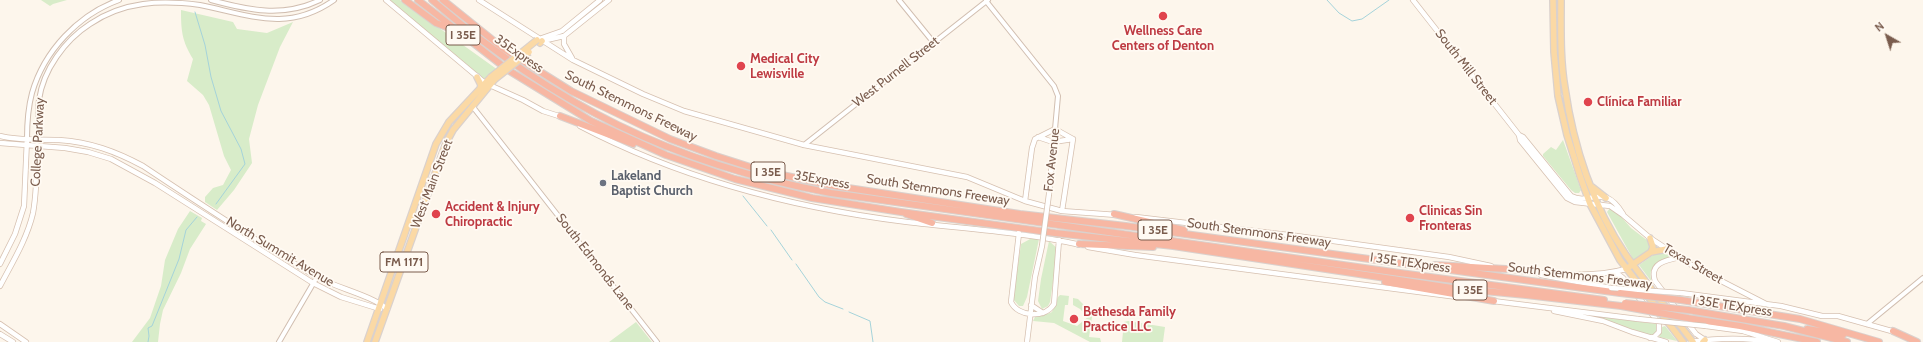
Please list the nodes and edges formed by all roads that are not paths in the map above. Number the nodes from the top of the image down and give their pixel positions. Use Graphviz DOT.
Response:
graph roads {
  1 [pos="119,0"];
  2 [pos="211,0"];
  3 [pos="320,0"];
  4 [pos="334,0"];
  5 [pos="386,0"];
  6 [pos="405,0"];
  7 [pos="418,0"];
  8 [pos="443,0"];
  9 [pos="479,0"];
  10 [pos="600,0"];
  11 [pos="609,0"];
  12 [pos="899,0"];
  13 [pos="1413,0"];
  14 [pos="1552,0"];
  15 [pos="1561,0"];
  16 [pos="433,1"];
  17 [pos="987,1"];
  18 [pos="221,3"];
  19 [pos="304,6"];
  20 [pos="1553,9"];
  21 [pos="1561,9"];
  22 [pos="219,10"];
  23 [pos="306,14"];
  24 [pos="582,15"];
  25 [pos="575,27"];
  26 [pos="458,32"];
  27 [pos="564,36"];
  28 [pos="539,41"];
  29 [pos="934,43"];
  30 [pos="573,60"];
  31 [pos="477,77"];
  32 [pos="487,85"];
  33 [pos="480,91"];
  34 [pos="473,107"];
  35 [pos="560,116"];
  36 [pos="1055,129"];
  37 [pos="0,136"];
  38 [pos="1038,137"];
  39 [pos="27,139"];
  40 [pos="1072,139"];
  41 [pos="38,140"];
  42 [pos="1053,142"];
  43 [pos="0,143"];
  44 [pos="804,145"];
  45 [pos="27,146"];
  46 [pos="37,147"];
  47 [pos="666,155"];
  48 [pos="1536,156"];
  49 [pos="427,168"];
  50 [pos="435,171"];
  51 [pos="1592,187"];
  52 [pos="1588,197"];
  53 [pos="1596,197"];
  54 [pos="1606,198"];
  55 [pos="1026,201"];
  56 [pos="1590,204"];
  57 [pos="1598,204"];
  58 [pos="1062,211"];
  59 [pos="901,212"];
  60 [pos="1114,214"];
  61 [pos="1623,215"];
  62 [pos="229,221"];
  63 [pos="932,223"];
  64 [pos="1064,226"];
  65 [pos="228,230"];
  66 [pos="1019,233"];
  67 [pos="1650,238"];
  68 [pos="1059,240"];
  69 [pos="1079,244"];
  70 [pos="1256,244"];
  71 [pos="1173,246"];
  72 [pos="1667,249"];
  73 [pos="1651,252"];
  74 [pos="1680,257"];
  75 [pos="1381,261"];
  76 [pos="0,264"];
  77 [pos="1634,265"];
  78 [pos="1319,269"];
  79 [pos="1506,269"];
  80 [pos="1626,269"];
  81 [pos="1522,271"];
  82 [pos="1607,273"];
  83 [pos="317,277"];
  84 [pos="1443,278"];
  85 [pos="1923,278"];
  86 [pos="313,283"];
  87 [pos="0,286"];
  88 [pos="1526,295"];
  89 [pos="1494,301"];
  90 [pos="1623,304"];
  91 [pos="1768,305"];
  92 [pos="379,306"];
  93 [pos="1031,306"];
  94 [pos="1532,306"];
  95 [pos="387,309"];
  96 [pos="1019,310"];
  97 [pos="1044,314"];
  98 [pos="1030,315"];
  99 [pos="0,324"];
  100 [pos="1867,324"];
  101 [pos="1784,326"];
  102 [pos="1893,331"];
  103 [pos="0,334"];
  104 [pos="1648,338"];
  105 [pos="1704,341"];
  106 [pos="1923,341"];
  107 [pos="13,342"];
  108 [pos="26,342"];
  109 [pos="279,342"];
  110 [pos="367,342"];
  111 [pos="375,342"];
  112 [pos="656,342"];
  113 [pos="1027,342"];
  114 [pos="1666,342"];
  115 [pos="1683,342"];
  116 [pos="1693,342"];
  117 [pos="1770,342"];
  118 [pos="1778,342"];
  119 [pos="1817,342"];
  120 [pos="1847,342"];
  121 [pos="1879,342"];
  122 [pos="1917,342"];
  1 -- 39 [label="street, College Parkway"];
  2 -- 18 [label="street"];
  3 -- 19 [label="street"];
  4 -- 23 [label="street, College Parkway"];
  5 -- 31 [label="main road"];
  6 -- 26 [label="highway"];
  7 -- 26 [label="highway, I 35E"];
  8 -- 70 [label="highway, South Stemmons Freeway / I 35E"];
  9 -- 28 [label="main road, South Stemmons Freeway"];
  10 -- 24 [label="main road, West Main Street"];
  11 -- 25 [label="main road, West Main Street"];
  12 -- 29 [label="street"];
  13 -- 48 [label="main road, South Mill Street"];
  14 -- 20 [label="main road"];
  15 -- 21 [label="main road"];
  16 -- 64 [label="highway, 35Express"];
  17 -- 29 [label="street, West Purnell Street"];
  17 -- 36 [label="street, Fox Avenue"];
  18 -- 19 [label="street"];
  18 -- 22 [label="street"];
  19 -- 23 [label="street"];
  20 -- 21 [label="main road"];
  20 -- 52 [label="main road"];
  21 -- 51 [label="main road"];
  22 -- 23 [label="street, College Parkway"];
  22 -- 41 [label="street, College Parkway"];
  24 -- 25 [label="main road"];
  24 -- 28 [label="main road, West Main Street"];
  25 -- 27 [label="main road, West Main Street"];
  26 -- 47 [label="highway, South Stemmons Freeway / I 35E"];
  27 -- 28 [label="main road, West Main Street"];
  27 -- 30 [label="main road"];
  28 -- 30 [label="main road, South Stemmons Freeway"];
  28 -- 32 [label="main road, West Main Street / FM 1171, bridge"];
  29 -- 44 [label="street, West Purnell Street"];
  30 -- 44 [label="main road, South Stemmons Freeway"];
  31 -- 32 [label="main road"];
  31 -- 33 [label="main road"];
  32 -- 33 [label="main road, West Main Street / FM 1171"];
  32 -- 34 [label="main road, West Main Street / FM 1171"];
  32 -- 35 [label="main road"];
  33 -- 49 [label="main road, West Main Street / FM 1171"];
  34 -- 50 [label="main road, West Main Street / FM 1171"];
  34 -- 112 [label="street, South Edmonds Lane"];
  35 -- 47 [label="highway"];
  35 -- 63 [label="main road"];
  36 -- 38 [label="main road"];
  36 -- 40 [label="main road"];
  36 -- 42 [label="main road, Fox Avenue"];
  37 -- 39 [label="main road, North Summit Avenue"];
  38 -- 42 [label="main road"];
  38 -- 55 [label="main road"];
  39 -- 41 [label="main road, North Summit Avenue"];
  39 -- 45 [label="main road, College Parkway"];
  40 -- 42 [label="main road"];
  40 -- 58 [label="main road"];
  41 -- 46 [label="main road, College Parkway"];
  41 -- 62 [label="main road, North Summit Avenue"];
  42 -- 93 [label="main road, Fox Avenue, bridge"];
  43 -- 45 [label="main road, North Summit Avenue"];
  44 -- 55 [label="main road, South Stemmons Freeway"];
  45 -- 46 [label="main road, North Summit Avenue"];
  45 -- 76 [label="main road, College Parkway"];
  46 -- 65 [label="main road, North Summit Avenue"];
  46 -- 87 [label="main road, College Parkway"];
  47 -- 59 [label="highway, South Stemmons Freeway / I 35E"];
  48 -- 52 [label="main road, South Mill Street"];
  48 -- 56 [label="main road, South Mill Street"];
  49 -- 50 [label="main road"];
  49 -- 92 [label="main road, West Main Street / FM 1171"];
  50 -- 95 [label="main road, West Main Street / FM 1171"];
  51 -- 53 [label="main road"];
  51 -- 54 [label="main road"];
  52 -- 53 [label="main road, South Mill Street"];
  52 -- 56 [label="main road"];
  53 -- 54 [label="main road"];
  53 -- 57 [label="main road"];
  54 -- 61 [label="main road, Texas Street"];
  55 -- 58 [label="main road, South Stemmons Freeway"];
  56 -- 57 [label="main road, South Mill Street"];
  56 -- 80 [label="main road"];
  57 -- 61 [label="main road, Texas Street"];
  57 -- 77 [label="main road"];
  58 -- 60 [label="main road, South Stemmons Freeway"];
  59 -- 63 [label="highway"];
  59 -- 71 [label="highway, South Stemmons Freeway / I 35E"];
  60 -- 70 [label="highway"];
  60 -- 79 [label="main road, South Stemmons Freeway"];
  61 -- 67 [label="main road, Texas Street"];
  62 -- 65 [label="main road"];
  62 -- 83 [label="main road, North Summit Avenue"];
  63 -- 66 [label="main road"];
  64 -- 84 [label="highway, I 35E TEXpress"];
  65 -- 86 [label="main road, North Summit Avenue"];
  66 -- 68 [label="main road"];
  66 -- 96 [label="main road"];
  67 -- 72 [label="main road, Texas Street"];
  67 -- 73 [label="main road"];
  68 -- 69 [label="main road"];
  68 -- 97 [label="main road"];
  69 -- 71 [label="highway"];
  69 -- 89 [label="main road"];
  70 -- 75 [label="highway, South Stemmons Freeway / I 35E"];
  71 -- 78 [label="highway, South Stemmons Freeway / I 35E"];
  72 -- 73 [label="main road"];
  72 -- 74 [label="main road, Texas Street"];
  73 -- 77 [label="main road"];
  74 -- 91 [label="main road, Texas Street"];
  74 -- 105 [label="main road"];
  75 -- 79 [label="highway"];
  75 -- 121 [label="highway, South Stemmons Freeway / I 35E, bridge"];
  77 -- 80 [label="main road"];
  77 -- 116 [label="main road"];
  78 -- 88 [label="highway, South Stemmons Freeway / I 35E"];
  78 -- 89 [label="highway"];
  79 -- 81 [label="main road, South Stemmons Freeway"];
  80 -- 82 [label="main road, South Stemmons Freeway"];
  80 -- 115 [label="main road"];
  81 -- 82 [label="main road, South Stemmons Freeway"];
  81 -- 91 [label="main road, South Stemmons Freeway, bridge"];
  82 -- 104 [label="main road"];
  83 -- 86 [label="street"];
  83 -- 92 [label="main road, North Summit Avenue"];
  84 -- 88 [label="highway"];
  84 -- 90 [label="highway, I 35E TEXpress"];
  85 -- 100 [label="street"];
  86 -- 92 [label="main road, North Summit Avenue"];
  86 -- 109 [label="street"];
  88 -- 90 [label="highway, South Stemmons Freeway / I 35E"];
  89 -- 94 [label="main road"];
  90 -- 101 [label="highway, I 35E TEXpress, bridge"];
  90 -- 119 [label="highway, South Stemmons Freeway / I 35E, bridge"];
  91 -- 100 [label="main road, South Stemmons Freeway"];
  92 -- 95 [label="main road, North Summit Avenue"];
  92 -- 110 [label="main road, West Main Street / FM 1171"];
  93 -- 96 [label="main road"];
  93 -- 97 [label="main road"];
  93 -- 98 [label="main road, Fox Avenue"];
  94 -- 104 [label="main road"];
  94 -- 118 [label="main road, bridge"];
  95 -- 111 [label="main road, West Main Street / FM 1171"];
  96 -- 98 [label="main road"];
  97 -- 98 [label="main road"];
  98 -- 113 [label="main road, Fox Avenue"];
  99 -- 108 [label="main road"];
  100 -- 102 [label="main road, South Stemmons Freeway"];
  101 -- 120 [label="highway, I 35E TEXpress"];
  101 -- 121 [label="highway"];
  102 -- 106 [label="main road, South Stemmons Freeway"];
  102 -- 122 [label="highway"];
  103 -- 107 [label="main road"];
  104 -- 114 [label="main road"];
  105 -- 116 [label="main road"];
  105 -- 117 [label="main road"];
}
